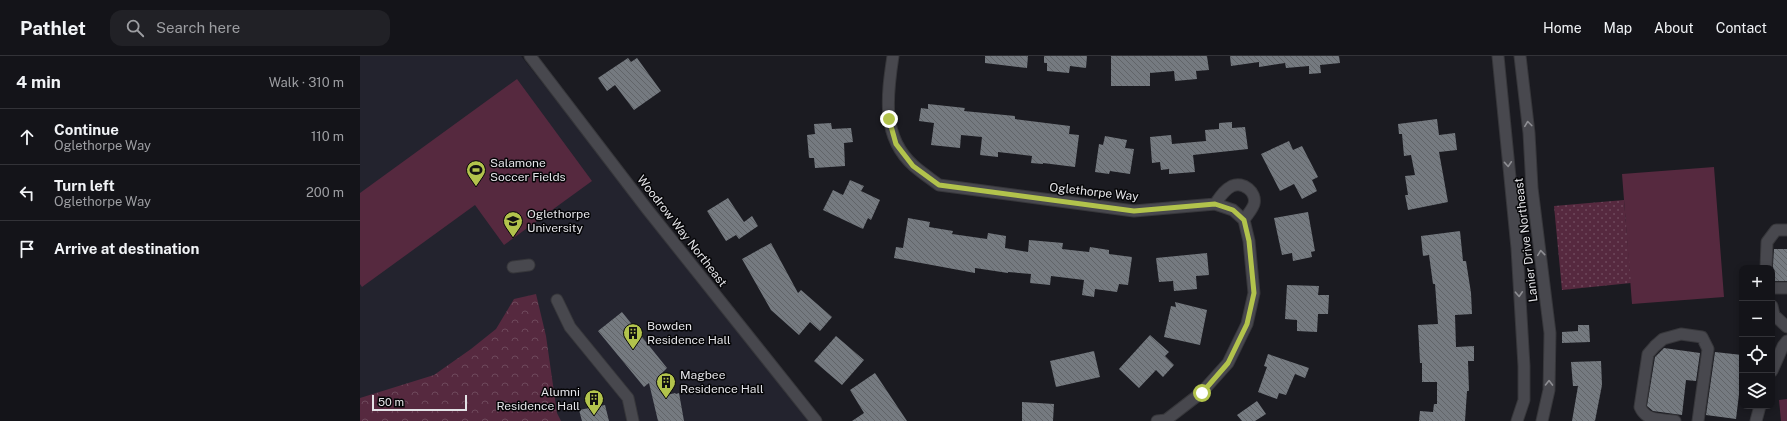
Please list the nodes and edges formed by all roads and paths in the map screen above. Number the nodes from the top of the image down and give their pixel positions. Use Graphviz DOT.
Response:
graph roads {
  1 [pos="530,56"];
  2 [pos="893,56"];
  3 [pos="1498,56"];
  4 [pos="1520,56"];
  5 [pos="1215,204"];
  6 [pos="1244,220"];
  7 [pos="1782,230"];
  8 [pos="529,264"];
  9 [pos="1766,265"];
  10 [pos="513,267"];
  11 [pos="1775,288"];
  12 [pos="1787,288"];
  13 [pos="557,300"];
  14 [pos="1775,316"];
  15 [pos="1787,327"];
  16 [pos="1787,334"];
  17 [pos="1787,341"];
  18 [pos="1782,355"];
  19 [pos="1775,366"];
  20 [pos="1759,409"];
  21 [pos="633,421"];
  22 [pos="816,421"];
  23 [pos="1157,421"];
  24 [pos="1517,421"];
  25 [pos="1542,421"];
  26 [pos="1675,421"];
  27 [pos="1698,421"];
  28 [pos="1756,421"];
  1 -- 22 [label="street, Woodrow Way Northeast"];
  2 -- 5 [label="street, Oglethorpe Way"];
  3 -- 24 [label="street, Lanier Drive Northeast, one-way"];
  25 -- 4 [label="street, Lanier Drive Northeast, one-way"];
  5 -- 6 [label="street, Oglethorpe Way"];
  5 -- 6 [label="street"];
  6 -- 23 [label="street"];
  7 -- 9 [label="street"];
  8 -- 10 [label="street"];
  11 -- 12 [label="street"];
  13 -- 21 [label="street"];
  14 -- 15 [label="street"];
  16 -- 18 [label="street"];
  17 -- 18 [label="street"];
  18 -- 19 [label="street"];
  20 -- 28 [label="street"];
  26 -- 27 [label="street"];
}
